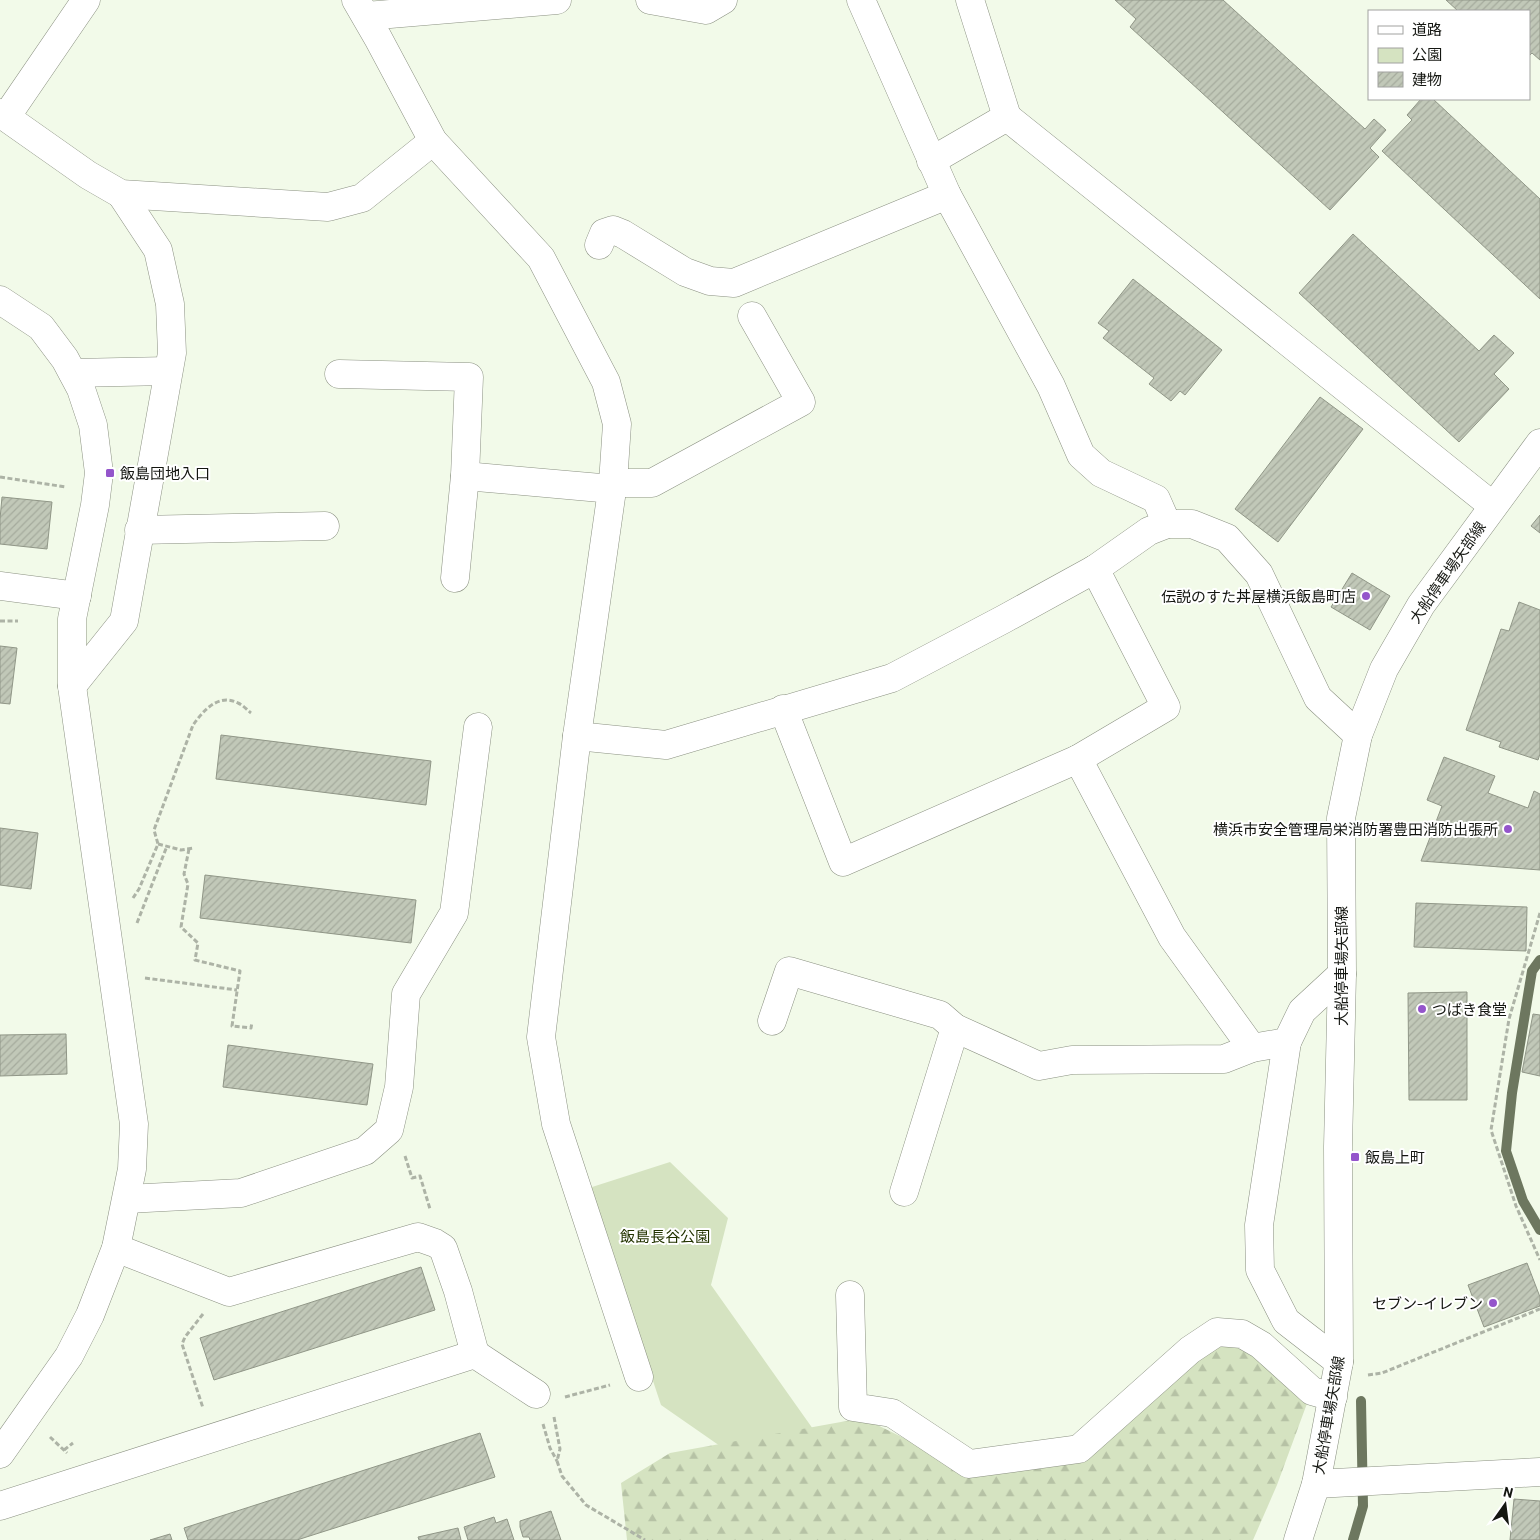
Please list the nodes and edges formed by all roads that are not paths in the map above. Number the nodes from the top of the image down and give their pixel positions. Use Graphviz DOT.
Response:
graph roads {
  1 [pos="86,0"];
  2 [pos="557,0"];
  3 [pos="650,0"];
  4 [pos="723,0"];
  5 [pos="861,0"];
  6 [pos="970,0"];
  7 [pos="361,8"];
  8 [pos="3,115"];
  9 [pos="1007,117"];
  10 [pos="433,141"];
  11 [pos="931,161"];
  12 [pos="121,194"];
  13 [pos="947,195"];
  14 [pos="599,245"];
  15 [pos="0,300"];
  16 [pos="752,316"];
  17 [pos="168,371"];
  18 [pos="73,373"];
  19 [pos="339,374"];
  20 [pos="1540,443"];
  21 [pos="465,476"];
  22 [pos="612,486"];
  23 [pos="1493,506"];
  24 [pos="1168,524"];
  25 [pos="325,526"];
  26 [pos="139,530"];
  27 [pos="1095,569"];
  28 [pos="455,578"];
  29 [pos="0,586"];
  30 [pos="77,596"];
  31 [pos="72,686"];
  32 [pos="783,709"];
  33 [pos="478,726"];
  34 [pos="1358,735"];
  35 [pos="577,736"];
  36 [pos="1078,759"];
  37 [pos="1342,974"];
  38 [pos="772,1021"];
  39 [pos="955,1028"];
  40 [pos="1287,1042"];
  41 [pos="1252,1048"];
  42 [pos="904,1192"];
  43 [pos="126,1198"];
  44 [pos="116,1248"];
  45 [pos="850,1295"];
  46 [pos="475,1354"];
  47 [pos="639,1377"];
  48 [pos="1336,1379"];
  49 [pos="550,1401"];
  50 [pos="0,1454"];
  51 [pos="1540,1472"];
  52 [pos="1316,1484"];
  53 [pos="0,1506"];
  54 [pos="1298,1540"];
  1 -- 8 [label="street"];
  2 -- 7 [label="street"];
  3 -- 4 [label="street"];
  5 -- 11 [label="street"];
  6 -- 9 [label="street"];
  7 -- 10 [label="street"];
  8 -- 12 [label="street"];
  9 -- 11 [label="street"];
  9 -- 23 [label="street"];
  10 -- 12 [label="street"];
  10 -- 22 [label="street"];
  11 -- 13 [label="street"];
  12 -- 17 [label="street"];
  13 -- 14 [label="street"];
  13 -- 24 [label="street"];
  15 -- 18 [label="street"];
  16 -- 22 [label="street"];
  17 -- 18 [label="street"];
  17 -- 26 [label="street"];
  18 -- 30 [label="street"];
  19 -- 21 [label="street"];
  20 -- 23 [label="street, 大船停車場矢部線"];
  21 -- 22 [label="street"];
  21 -- 28 [label="street"];
  22 -- 35 [label="street"];
  23 -- 34 [label="street, 大船停車場矢部線"];
  24 -- 27 [label="street"];
  24 -- 34 [label="street"];
  25 -- 26 [label="street"];
  26 -- 31 [label="street"];
  27 -- 32 [label="street"];
  27 -- 36 [label="street"];
  29 -- 30 [label="street"];
  30 -- 31 [label="street"];
  31 -- 43 [label="street"];
  32 -- 35 [label="street"];
  32 -- 36 [label="street"];
  33 -- 43 [label="street"];
  34 -- 37 [label="street, 大船停車場矢部線"];
  35 -- 47 [label="street"];
  36 -- 41 [label="street"];
  37 -- 40 [label="street"];
  37 -- 48 [label="street, 大船停車場矢部線"];
  38 -- 39 [label="street"];
  39 -- 41 [label="street"];
  39 -- 42 [label="street"];
  40 -- 41 [label="street"];
  40 -- 48 [label="street"];
  43 -- 44 [label="street"];
  44 -- 46 [label="street"];
  44 -- 50 [label="street"];
  45 -- 48 [label="street"];
  46 -- 49 [label="street"];
  46 -- 53 [label="street"];
  48 -- 52 [label="street, 大船停車場矢部線"];
  51 -- 52 [label="street"];
  52 -- 54 [label="street, 大船停車場矢部線"];
}
